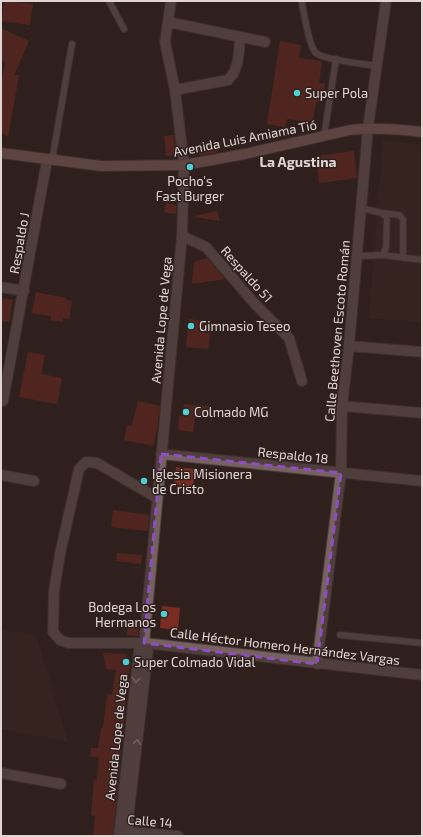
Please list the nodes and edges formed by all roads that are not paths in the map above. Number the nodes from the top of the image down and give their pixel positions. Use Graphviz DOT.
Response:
graph roads {
  1 [pos="109,1"];
  2 [pos="171,1"];
  3 [pos="386,1"];
  4 [pos="302,3"];
  5 [pos="168,22"];
  6 [pos="124,29"];
  7 [pos="240,38"];
  8 [pos="265,42"];
  9 [pos="72,44"];
  10 [pos="336,59"];
  11 [pos="377,66"];
  12 [pos="175,90"];
  13 [pos="368,128"];
  14 [pos="422,132"];
  15 [pos="324,136"];
  16 [pos="1,153"];
  17 [pos="50,161"];
  18 [pos="184,165"];
  19 [pos="361,208"];
  20 [pos="382,213"];
  21 [pos="182,236"];
  22 [pos="383,255"];
  23 [pos="357,256"];
  24 [pos="403,258"];
  25 [pos="422,260"];
  26 [pos="1,287"];
  27 [pos="24,291"];
  28 [pos="348,346"];
  29 [pos="422,352"];
  30 [pos="302,381"];
  31 [pos="3,401"];
  32 [pos="342,406"];
  33 [pos="422,413"];
  34 [pos="161,454"];
  35 [pos="341,473"];
  36 [pos="1,475"];
  37 [pos="34,481"];
  38 [pos="422,481"];
  39 [pos="158,498"];
  40 [pos="340,635"];
  41 [pos="144,643"];
  42 [pos="422,643"];
  43 [pos="317,664"];
  44 [pos="422,675"];
  45 [pos="1,773"];
  46 [pos="61,784"];
  47 [pos="123,834"];
  48 [pos="178,836"];
  1 -- 6 [label="lane"];
  2 -- 5 [label="street, Avenida Lope de Vega"];
  3 -- 11 [label="street, Calle Beethoven Escoto Román"];
  4 -- 10 [label="lane"];
  5 -- 7 [label="street"];
  5 -- 12 [label="street, Avenida Lope de Vega"];
  7 -- 8 [label="street"];
  7 -- 12 [label="street"];
  9 -- 17 [label="lane"];
  10 -- 11 [label="lane"];
  10 -- 15 [label="lane"];
  11 -- 13 [label="street, Calle Beethoven Escoto Román"];
  12 -- 18 [label="street, Avenida Lope de Vega"];
  13 -- 14 [label="main road, Avenida Luis Amiama Tió"];
  13 -- 15 [label="main road, Avenida Luis Amiama Tió"];
  13 -- 19 [label="street, Calle Beethoven Escoto Román"];
  15 -- 18 [label="main road, Avenida Luis Amiama Tió"];
  16 -- 17 [label="main road, Avenida Luis Amiama Tió"];
  17 -- 18 [label="main road, Avenida Luis Amiama Tió"];
  17 -- 27 [label="street, Respaldo J"];
  18 -- 21 [label="street, Avenida Lope de Vega"];
  19 -- 20 [label="lane"];
  19 -- 23 [label="street, Calle Beethoven Escoto Román"];
  20 -- 22 [label="lane"];
  20 -- 24 [label="lane"];
  21 -- 30 [label="street, Respaldo 51"];
  21 -- 34 [label="street, Avenida Lope de Vega"];
  22 -- 23 [label="lane"];
  22 -- 24 [label="lane"];
  23 -- 28 [label="street, Calle Beethoven Escoto Román"];
  24 -- 25 [label="lane"];
  26 -- 27 [label="street"];
  27 -- 31 [label="street, Respaldo J"];
  28 -- 29 [label="street"];
  28 -- 32 [label="street, Calle Beethoven Escoto Román"];
  32 -- 33 [label="street"];
  32 -- 35 [label="street, Calle Beethoven Escoto Román"];
  34 -- 35 [label="street, Respaldo 18"];
  34 -- 39 [label="street, Avenida Lope de Vega"];
  35 -- 38 [label="street, Respaldo 18"];
  35 -- 43 [label="street, Calle Beethoven Escoto Román"];
  36 -- 37 [label="street"];
  39 -- 41 [label="street, Avenida Lope de Vega"];
  39 -- 41 [label="street, Calle Héctor Homero Hernández Vargas"];
  40 -- 42 [label="lane"];
  41 -- 43 [label="street, Calle Héctor Homero Hernández Vargas"];
  41 -- 47 [label="street, Avenida Lope de Vega"];
  43 -- 44 [label="street, Calle Héctor Homero Hernández Vargas"];
  45 -- 46 [label="street"];
  47 -- 48 [label="street, Calle 14"];
}
